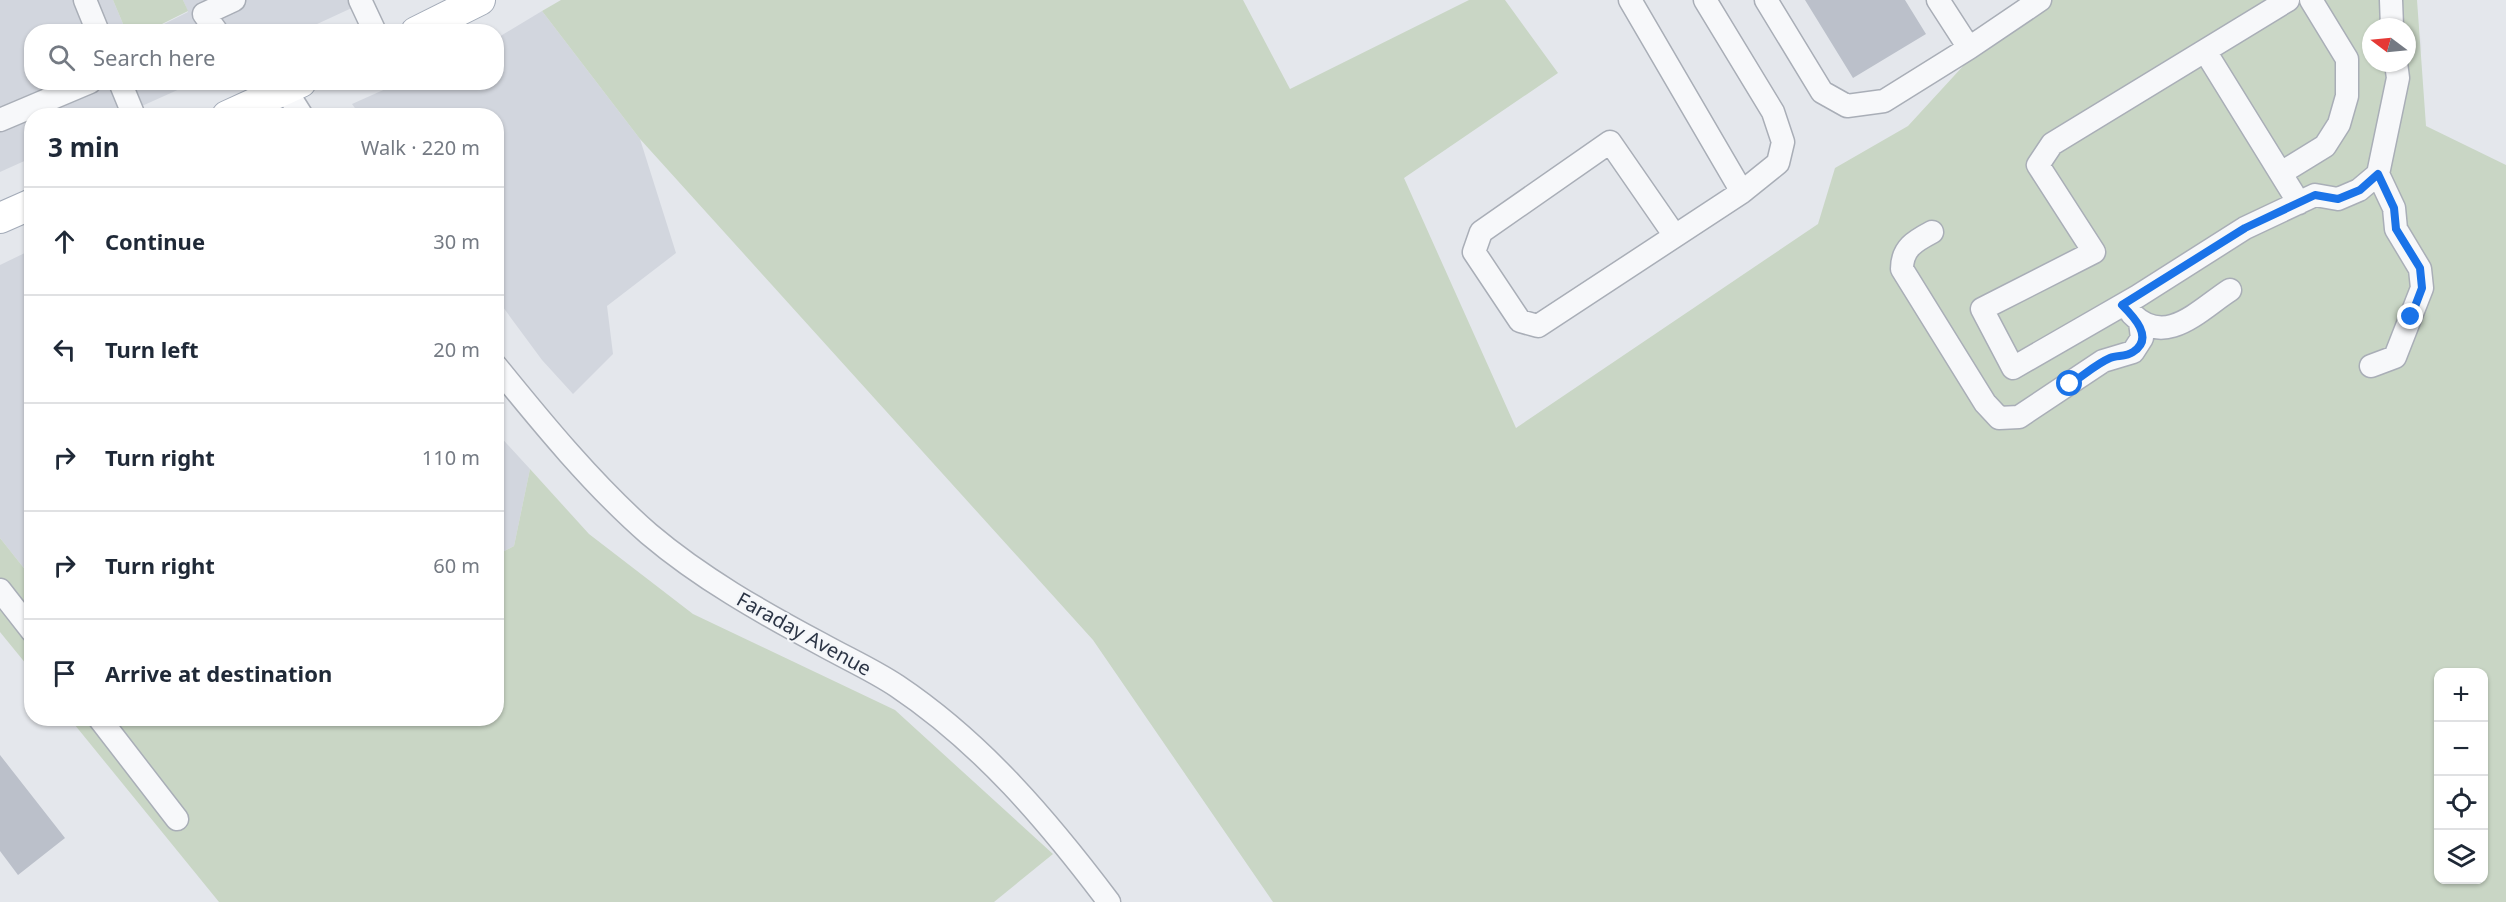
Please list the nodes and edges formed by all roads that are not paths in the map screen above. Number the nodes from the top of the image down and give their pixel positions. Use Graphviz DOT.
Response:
graph roads {
  1 [pos="85,0"];
  2 [pos="234,0"];
  3 [pos="360,0"];
  4 [pos="480,0"];
  5 [pos="1630,0"];
  6 [pos="1705,0"];
  7 [pos="1766,0"];
  8 [pos="1938,0"];
  9 [pos="2040,0"];
  10 [pos="2288,0"];
  11 [pos="2311,0"];
  12 [pos="2391,0"];
  13 [pos="207,15"];
  14 [pos="2392,18"];
  15 [pos="95,24"];
  16 [pos="371,24"];
  17 [pos="432,24"];
  18 [pos="1969,48"];
  19 [pos="2205,51"];
  20 [pos="2397,72"];
  21 [pos="71,90"];
  22 [pos="123,90"];
  23 [pos="273,90"];
  24 [pos="279,90"];
  25 [pos="28,108"];
  26 [pos="131,108"];
  27 [pos="241,108"];
  28 [pos="296,108"];
  29 [pos="24,110"];
  30 [pos="0,120"];
  31 [pos="2281,173"];
  32 [pos="2378,174"];
  33 [pos="1742,192"];
  34 [pos="2299,202"];
  35 [pos="24,208"];
  36 [pos="0,218"];
  37 [pos="1932,232"];
  38 [pos="1676,236"];
  39 [pos="2230,290"];
  40 [pos="2122,305"];
  41 [pos="2140,322"];
  42 [pos="2371,366"];
  43 [pos="504,375"];
  44 [pos="0,590"];
  45 [pos="24,621"];
  46 [pos="105,726"];
  47 [pos="177,819"];
  48 [pos="1109,902"];
  1 -- 15 [label="street"];
  2 -- 13 [label="street"];
  3 -- 16 [label="street"];
  4 -- 17 [label="main road"];
  5 -- 33 [label="street"];
  6 -- 33 [label="street"];
  7 -- 18 [label="street"];
  8 -- 18 [label="street"];
  9 -- 18 [label="street"];
  10 -- 19 [label="street"];
  11 -- 31 [label="street"];
  12 -- 14 [label="street"];
  19 -- 31 [label="street"];
  19 -- 40 [label="street"];
  20 -- 32 [label="street"];
  21 -- 25 [label="street"];
  22 -- 26 [label="street"];
  23 -- 27 [label="main road"];
  24 -- 28 [label="street"];
  29 -- 30 [label="street"];
  31 -- 34 [label="street"];
  32 -- 34 [label="street"];
  32 -- 42 [label="street"];
  33 -- 38 [label="street"];
  34 -- 40 [label="street"];
  35 -- 36 [label="main road"];
  37 -- 41 [label="street"];
  38 -- 38 [label="street"];
  39 -- 41 [label="street"];
  40 -- 41 [label="street"];
  43 -- 48 [label="street, Faraday Avenue"];
  44 -- 45 [label="street"];
  46 -- 47 [label="street"];
}
